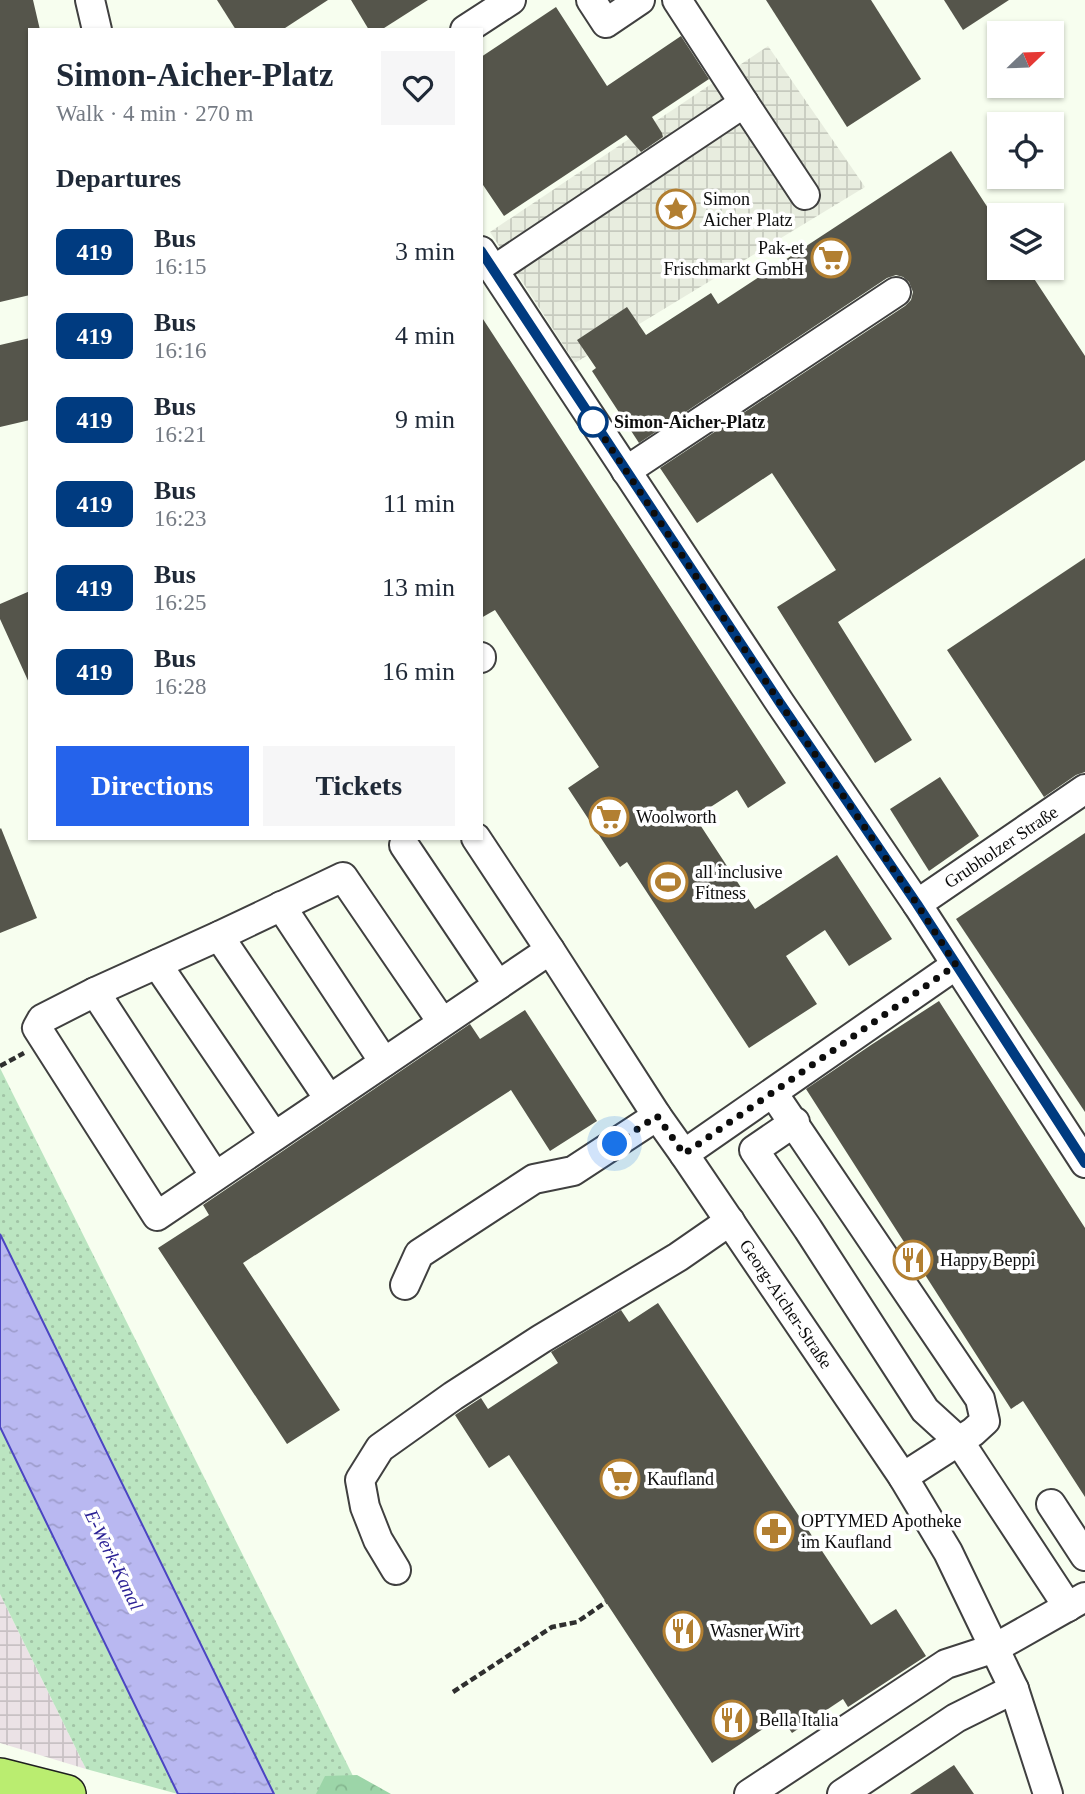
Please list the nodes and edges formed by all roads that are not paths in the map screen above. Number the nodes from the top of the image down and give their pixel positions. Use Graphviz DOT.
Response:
graph roads {
  1 [pos="90,0"];
  2 [pos="511,0"];
  3 [pos="591,0"];
  4 [pos="640,0"];
  5 [pos="677,0"];
  6 [pos="97,28"];
  7 [pos="468,28"];
  8 [pos="744,103"];
  9 [pos="806,195"];
  10 [pos="488,260"];
  11 [pos="896,292"];
  12 [pos="626,471"];
  13 [pos="1085,789"];
  14 [pos="476,840"];
  15 [pos="404,845"];
  16 [pos="917,904"];
  17 [pos="281,905"];
  18 [pos="219,936"];
  19 [pos="550,950"];
  20 [pos="157,964"];
  21 [pos="956,965"];
  22 [pos="498,985"];
  23 [pos="94,992"];
  24 [pos="443,1023"];
  25 [pos="384,1062"];
  26 [pos="773,1093"];
  27 [pos="329,1099"];
  28 [pos="657,1116"];
  29 [pos="795,1122"];
  30 [pos="274,1136"];
  31 [pos="684,1154"];
  32 [pos="1085,1163"];
  33 [pos="215,1176"];
  34 [pos="730,1221"];
  35 [pos="405,1285"];
  36 [pos="959,1440"];
  37 [pos="903,1477"];
  38 [pos="1051,1504"];
  39 [pos="1085,1556"];
  40 [pos="397,1570"];
  41 [pos="1077,1602"];
  42 [pos="995,1648"];
  43 [pos="1014,1689"];
  44 [pos="0,1777"];
  45 [pos="67,1794"];
  46 [pos="749,1794"];
  47 [pos="842,1794"];
  48 [pos="1048,1794"];
  1 -- 6 [label="street"];
  2 -- 7 [label="street"];
  3 -- 4 [label="street"];
  5 -- 8 [label="street"];
  8 -- 9 [label="street"];
  8 -- 10 [label="street"];
  10 -- 12 [label="street"];
  11 -- 12 [label="street"];
  12 -- 16 [label="street"];
  13 -- 16 [label="street, Grubholzer Straße"];
  14 -- 19 [label="street, Georg-Aicher-Straße"];
  15 -- 22 [label="street"];
  16 -- 21 [label="street"];
  17 -- 18 [label="street"];
  17 -- 24 [label="street"];
  17 -- 25 [label="street"];
  18 -- 20 [label="street"];
  18 -- 27 [label="street"];
  19 -- 22 [label="street"];
  19 -- 28 [label="street, Georg-Aicher-Straße"];
  20 -- 23 [label="street"];
  20 -- 30 [label="street"];
  21 -- 26 [label="street"];
  21 -- 32 [label="street"];
  22 -- 24 [label="street"];
  23 -- 33 [label="street"];
  23 -- 33 [label="street"];
  24 -- 25 [label="street"];
  25 -- 27 [label="street"];
  26 -- 29 [label="street"];
  26 -- 31 [label="street"];
  27 -- 30 [label="street"];
  28 -- 31 [label="street, Georg-Aicher-Straße"];
  28 -- 35 [label="street"];
  29 -- 36 [label="street"];
  29 -- 36 [label="street"];
  30 -- 33 [label="street"];
  31 -- 34 [label="street, Georg-Aicher-Straße"];
  34 -- 37 [label="street, Georg-Aicher-Straße"];
  34 -- 40 [label="street"];
  36 -- 37 [label="street"];
  36 -- 41 [label="street"];
  37 -- 42 [label="street, Georg-Aicher-Straße"];
  38 -- 39 [label="street"];
  41 -- 42 [label="street"];
  42 -- 43 [label="street, Georg-Aicher-Straße"];
  42 -- 46 [label="street"];
  43 -- 47 [label="street"];
  43 -- 48 [label="street, Georg-Aicher-Straße"];
  44 -- 45 [label="main road"];
}
